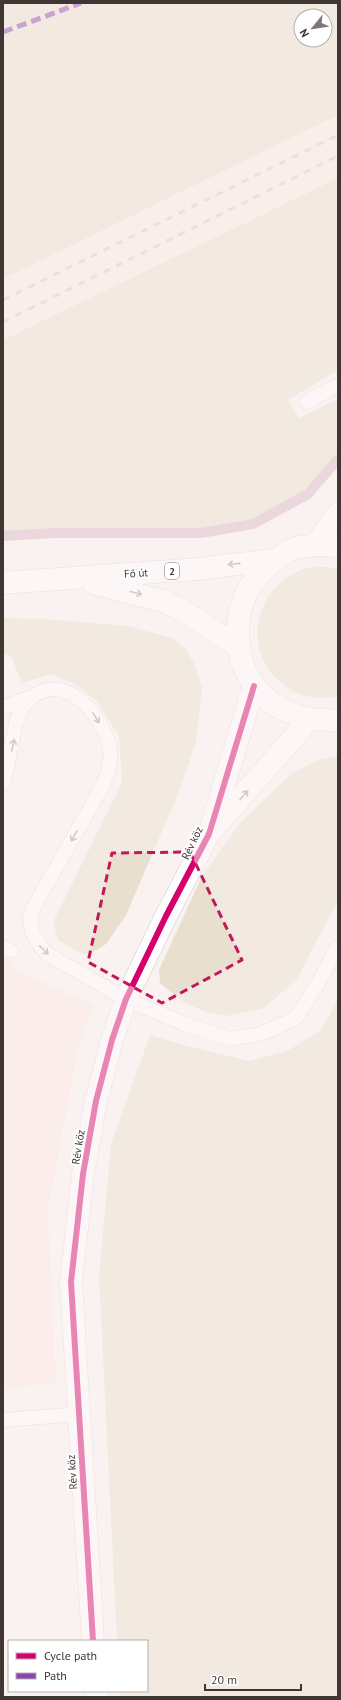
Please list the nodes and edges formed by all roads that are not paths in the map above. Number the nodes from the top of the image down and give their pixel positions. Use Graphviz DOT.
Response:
graph roads {
  1 [pos="338,385"];
  2 [pos="307,402"];
  3 [pos="338,514"];
  4 [pos="316,544"];
  5 [pos="338,546"];
  6 [pos="273,560"];
  7 [pos="71,577"];
  8 [pos="3,583"];
  9 [pos="237,646"];
  10 [pos="254,686"];
  11 [pos="36,695"];
  12 [pos="3,708"];
  13 [pos="310,720"];
  14 [pos="338,720"];
  15 [pos="3,783"];
  16 [pos="209,834"];
  17 [pos="338,947"];
  18 [pos="126,999"];
  19 [pos="79,1414"];
  20 [pos="3,1420"];
  21 [pos="93,1640"];
  1 -- 2 [label="lane"];
  3 -- 4 [label="street"];
  4 -- 5 [label="street, Fő út"];
  4 -- 6 [label="street, Fő út / 2"];
  6 -- 7 [label="street, Fő út / 2, one-way"];
  6 -- 9 [label="street, Fő út"];
  7 -- 8 [label="street, Fő út / 2"];
  7 -- 9 [label="street, Fő út / 2, one-way"];
  9 -- 10 [label="street, Fő út"];
  10 -- 13 [label="street, Fő út"];
  10 -- 16 [label="street, Rév köz"];
  11 -- 12 [label="lane"];
  15 -- 11 [label="lane, one-way"];
  11 -- 18 [label="lane, one-way"];
  13 -- 14 [label="street, Fő út"];
  16 -- 13 [label="street, Rév köz, one-way"];
  16 -- 18 [label="street, Rév köz"];
  17 -- 18 [label="lane"];
  18 -- 19 [label="street, Rév köz"];
  19 -- 20 [label="lane"];
  19 -- 21 [label="street, Rév köz"];
}
